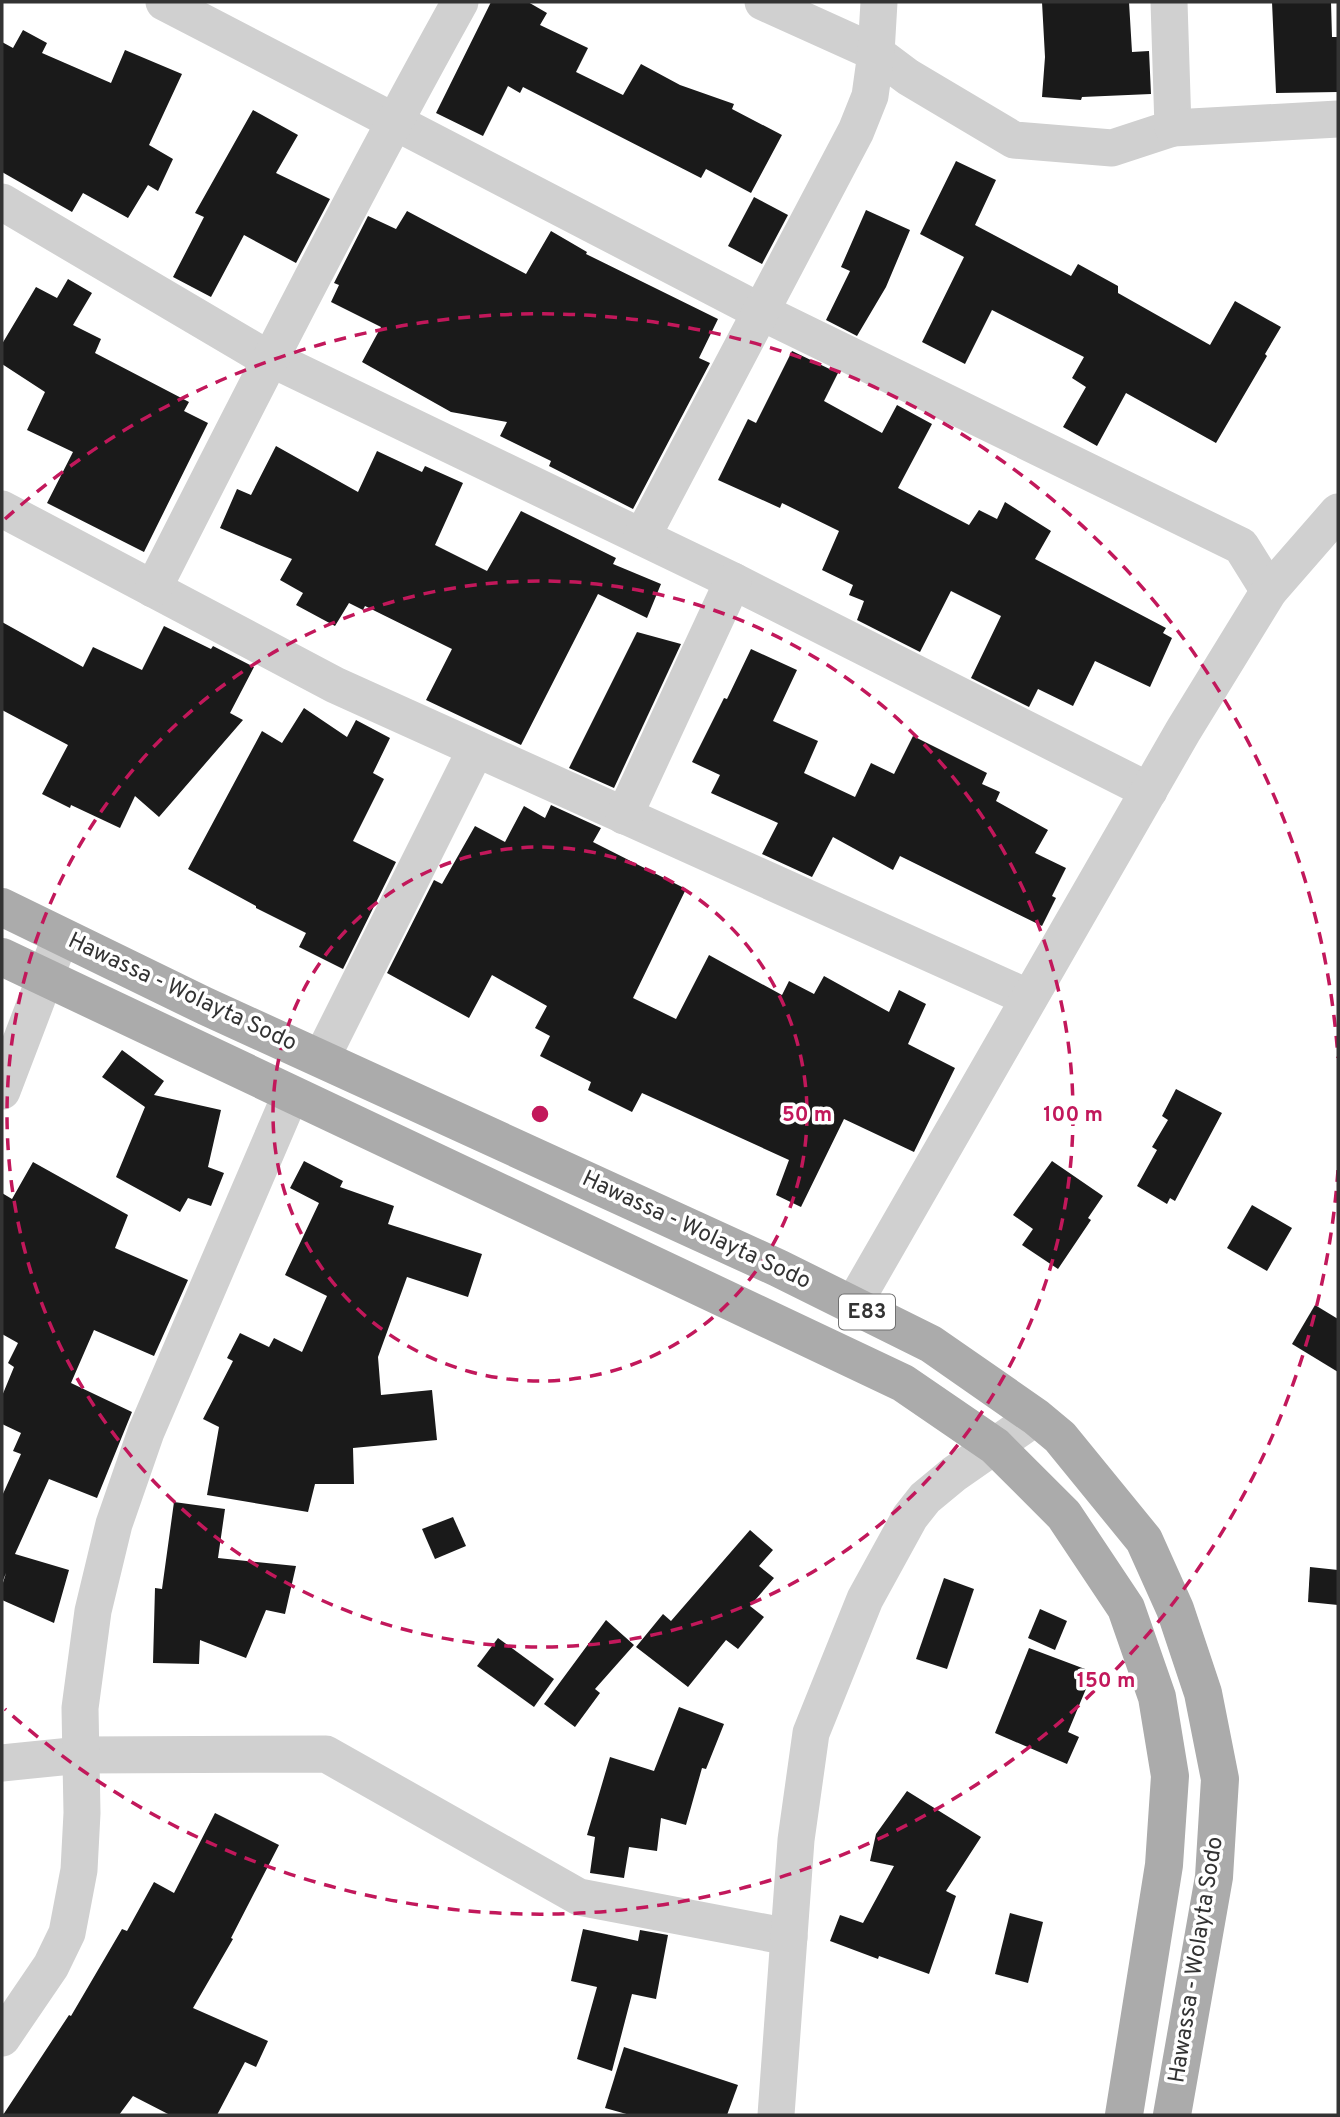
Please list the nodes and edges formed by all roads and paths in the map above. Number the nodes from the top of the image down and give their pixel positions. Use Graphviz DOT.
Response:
graph roads {
  1 [pos="164,2"];
  2 [pos="460,2"];
  3 [pos="763,2"];
  4 [pos="879,2"];
  5 [pos="1168,2"];
  6 [pos="876,53"];
  7 [pos="1338,119"];
  8 [pos="394,121"];
  9 [pos="1173,128"];
  10 [pos="2,202"];
  11 [pos="761,312"];
  12 [pos="270,358"];
  13 [pos="1338,512"];
  14 [pos="5,519"];
  15 [pos="642,537"];
  16 [pos="733,581"];
  17 [pos="153,589"];
  18 [pos="1269,591"];
  19 [pos="476,748"];
  20 [pos="1149,791"];
  21 [pos="624,816"];
  22 [pos="2,907"];
  23 [pos="61,936"];
  24 [pos="2,957"];
  25 [pos="45,977"];
  26 [pos="1029,998"];
  27 [pos="321,1059"];
  28 [pos="2,1091"];
  29 [pos="291,1094"];
  30 [pos="853,1305"];
  31 [pos="1036,1417"];
  32 [pos="995,1446"];
  33 [pos="81,1755"];
  34 [pos="2,1763"];
  35 [pos="789,1937"];
  36 [pos="2,2038"];
  37 [pos="776,2115"];
  38 [pos="1124,2115"];
  39 [pos="1172,2115"];
  1 -- 8 [label="street"];
  2 -- 8 [label="street"];
  3 -- 6 [label="street"];
  4 -- 6 [label="street"];
  5 -- 9 [label="street"];
  6 -- 9 [label="street"];
  6 -- 11 [label="street"];
  7 -- 9 [label="street"];
  8 -- 11 [label="street"];
  8 -- 12 [label="street"];
  10 -- 12 [label="street"];
  11 -- 15 [label="street"];
  11 -- 18 [label="street"];
  12 -- 15 [label="street"];
  12 -- 17 [label="street"];
  13 -- 18 [label="street"];
  14 -- 17 [label="street"];
  15 -- 16 [label="street"];
  16 -- 20 [label="street"];
  16 -- 21 [label="street"];
  17 -- 19 [label="street"];
  18 -- 20 [label="street"];
  19 -- 21 [label="street"];
  19 -- 27 [label="street"];
  20 -- 26 [label="street"];
  21 -- 26 [label="street"];
  22 -- 23 [label="main road, Hawassa - Wolayta Sodo / E83"];
  23 -- 25 [label="street"];
  23 -- 27 [label="main road, Hawassa - Wolayta Sodo / E83"];
  24 -- 25 [label="main road, Hawassa - Wolayta Sodo / E83"];
  25 -- 28 [label="street"];
  25 -- 29 [label="main road, Hawassa - Wolayta Sodo / E83"];
  26 -- 30 [label="street"];
  27 -- 30 [label="main road, Hawassa - Wolayta Sodo / E83"];
  29 -- 32 [label="main road, Hawassa - Wolayta Sodo / E83"];
  29 -- 33 [label="street"];
  30 -- 31 [label="main road, Hawassa - Wolayta Sodo / E83"];
  31 -- 32 [label="street"];
  31 -- 39 [label="main road, Hawassa - Wolayta Sodo / E83"];
  32 -- 35 [label="street"];
  32 -- 38 [label="main road, Hawassa - Wolayta Sodo / E83"];
  33 -- 34 [label="street"];
  33 -- 35 [label="street"];
  33 -- 36 [label="street"];
  35 -- 37 [label="street"];
}
